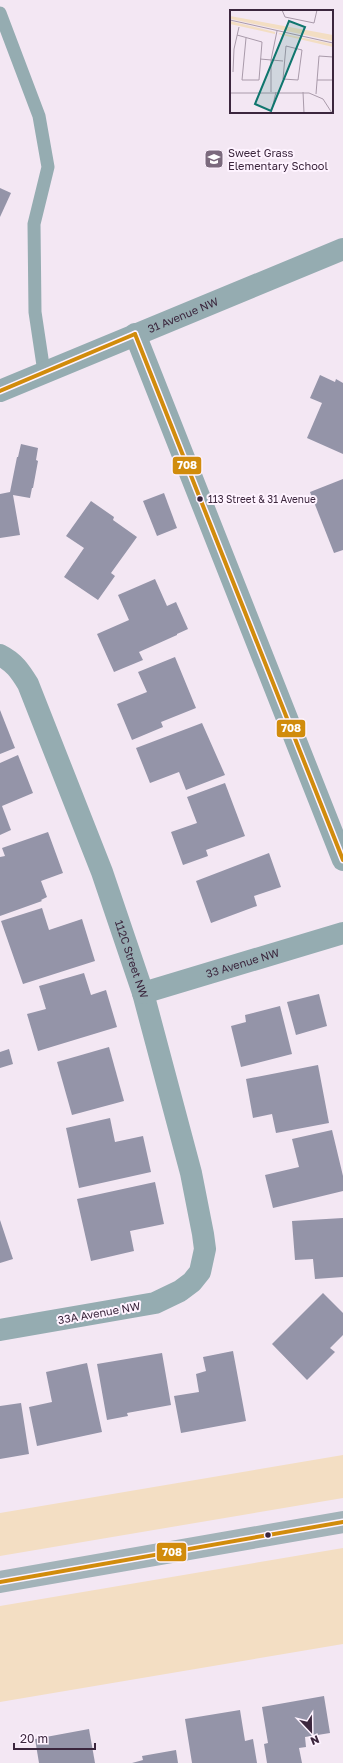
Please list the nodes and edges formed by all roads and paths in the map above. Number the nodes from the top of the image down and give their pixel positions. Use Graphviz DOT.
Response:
graph roads {
  1 [pos="0,13"];
  2 [pos="343,249"];
  3 [pos="135,334"];
  4 [pos="44,372"];
  5 [pos="0,390"];
  6 [pos="0,655"];
  7 [pos="343,860"];
  8 [pos="343,933"];
  9 [pos="143,993"];
  10 [pos="192,1282"];
  11 [pos="0,1330"];
  12 [pos="343,1522"];
  13 [pos="0,1582"];
  1 -- 4 [label="lane"];
  2 -- 3 [label="street, 31 Avenue NW"];
  3 -- 4 [label="street, 31 Avenue NW"];
  3 -- 7 [label="street"];
  4 -- 5 [label="street, 31 Avenue NW"];
  6 -- 9 [label="street, 112C Street NW"];
  8 -- 9 [label="street, 33 Avenue NW"];
  9 -- 10 [label="street, 112C Street NW"];
  10 -- 11 [label="street, 33A Avenue NW"];
  12 -- 13 [label="main road"];
}
